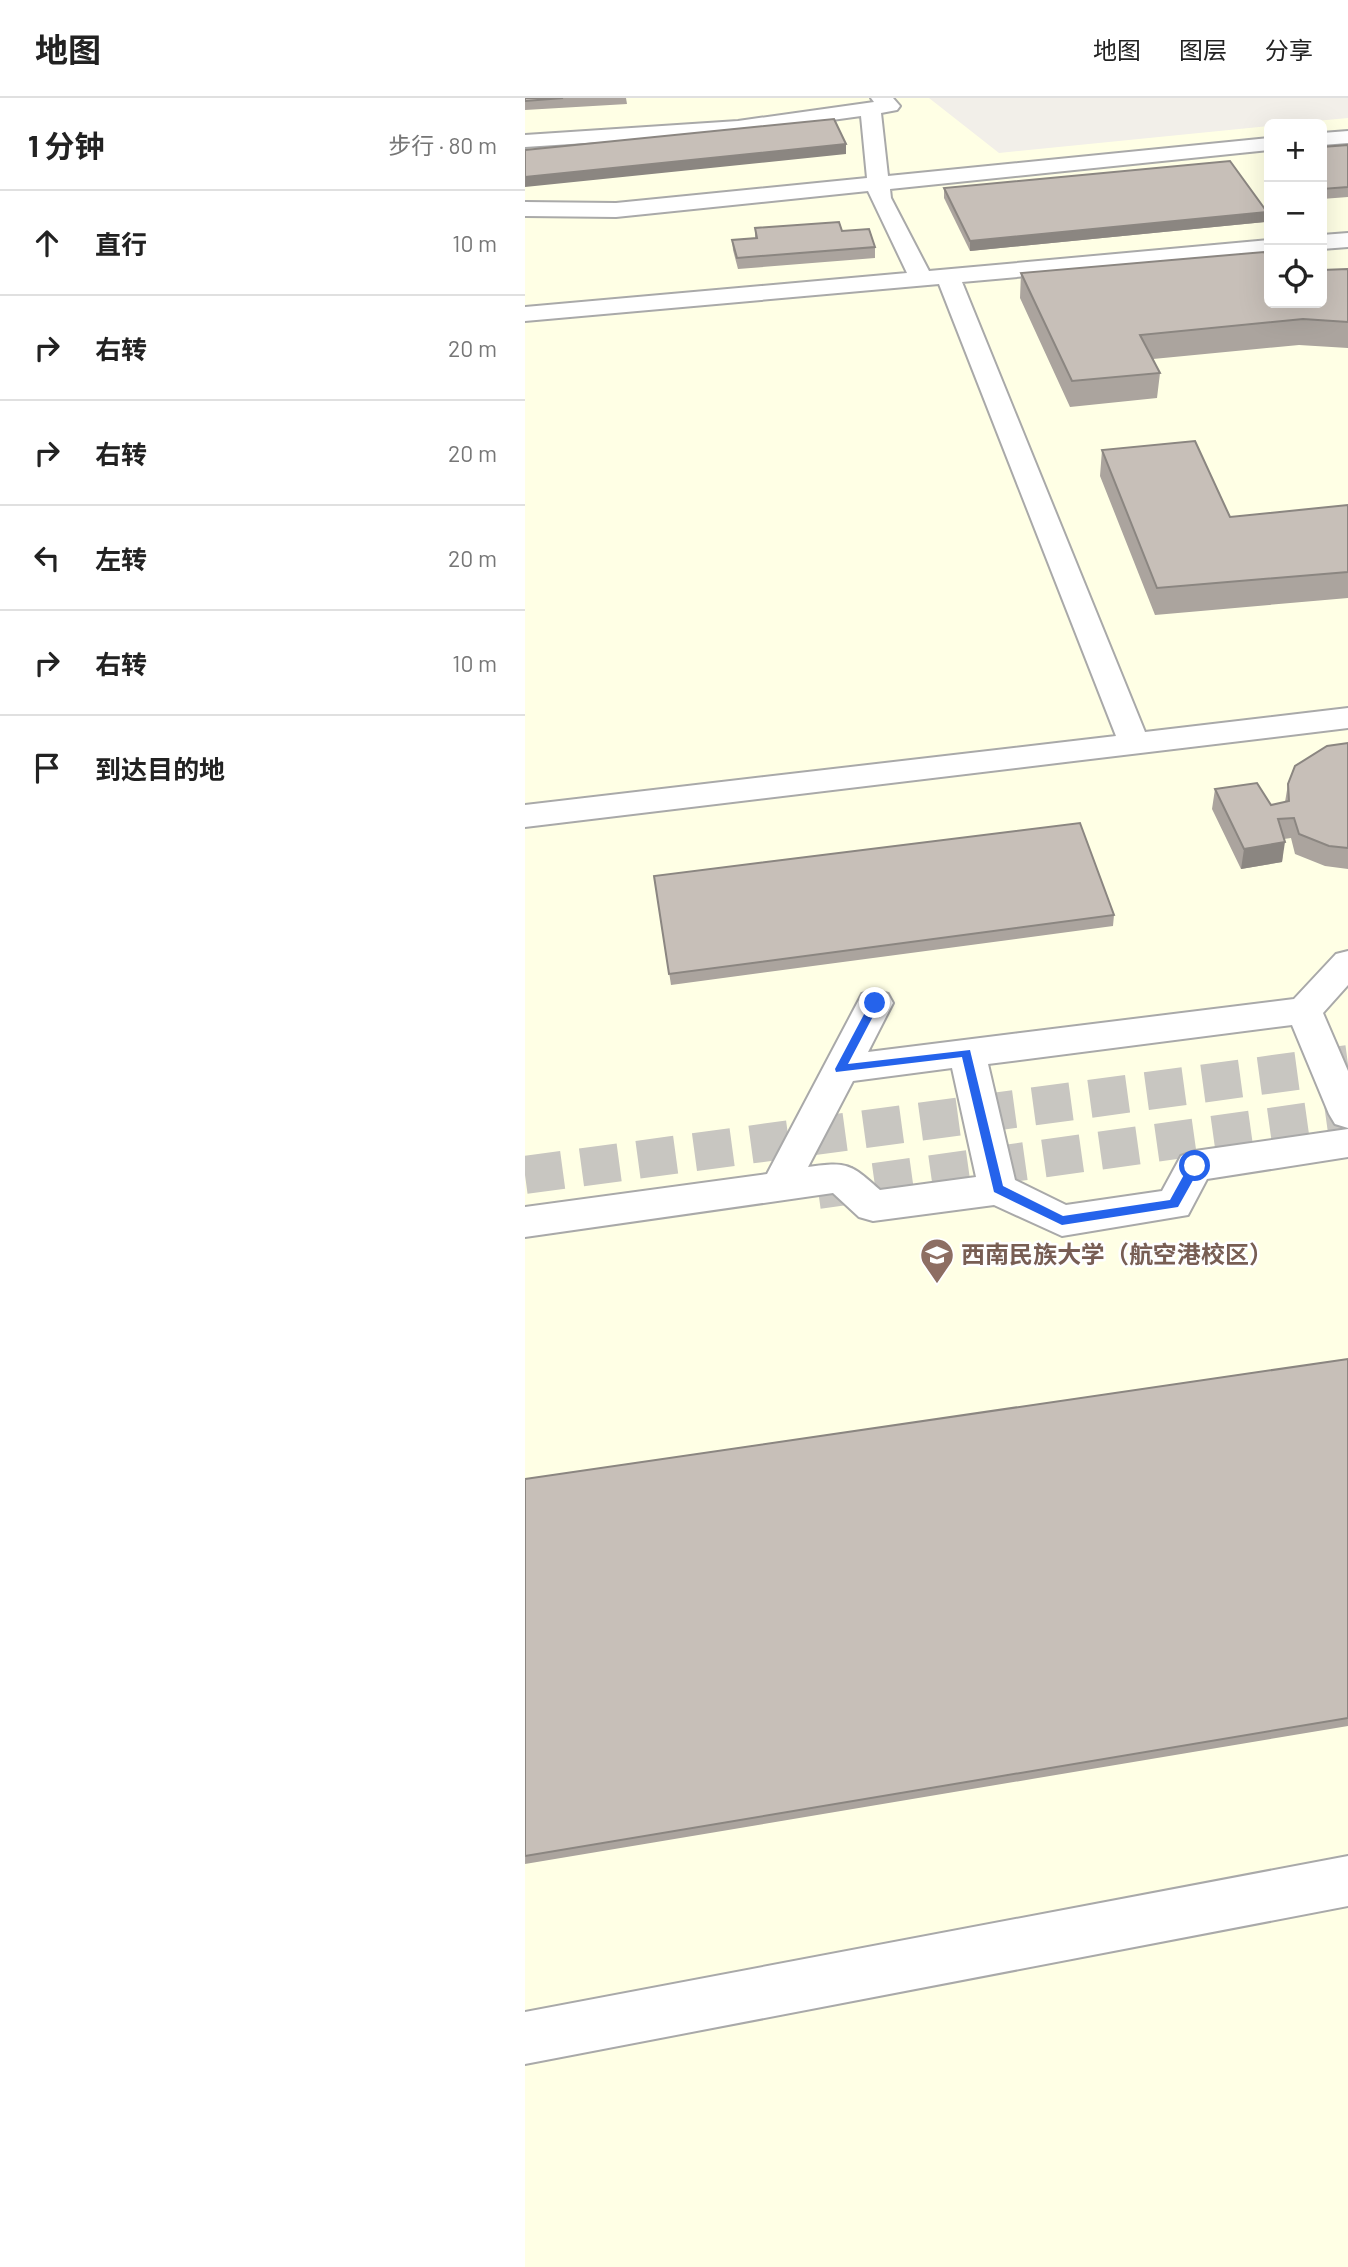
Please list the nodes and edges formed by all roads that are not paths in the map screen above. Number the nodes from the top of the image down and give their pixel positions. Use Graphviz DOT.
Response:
graph roads {
  1 [pos="876,104"];
  2 [pos="719,108"];
  3 [pos="738,127"];
  4 [pos="1348,137"];
  5 [pos="1327,139"];
  6 [pos="525,141"];
  7 [pos="1264,144"];
  8 [pos="879,181"];
  9 [pos="525,209"];
  10 [pos="1348,240"];
  11 [pos="1327,242"];
  12 [pos="1264,247"];
  13 [pos="935,277"];
  14 [pos="525,314"];
  15 [pos="1348,718"];
  16 [pos="1134,743"];
  17 [pos="525,816"];
  18 [pos="1348,963"];
  19 [pos="875,1003"];
  20 [pos="1304,1010"];
  21 [pos="967,1053"];
  22 [pos="840,1069"];
  23 [pos="1348,1114"];
  24 [pos="1348,1143"];
  25 [pos="779,1187"];
  26 [pos="998,1189"];
  27 [pos="525,1222"];
  28 [pos="1348,1881"];
  29 [pos="525,2038"];
  1 -- 3 [label="lane"];
  1 -- 8 [label="lane"];
  2 -- 3 [label="lane"];
  3 -- 6 [label="lane"];
  4 -- 5 [label="lane"];
  7 -- 8 [label="lane"];
  8 -- 9 [label="lane"];
  8 -- 13 [label="lane"];
  10 -- 11 [label="lane"];
  12 -- 13 [label="lane"];
  13 -- 14 [label="lane"];
  13 -- 16 [label="lane"];
  15 -- 16 [label="lane"];
  16 -- 17 [label="lane"];
  18 -- 20 [label="lane"];
  19 -- 22 [label="lane"];
  20 -- 21 [label="lane"];
  20 -- 23 [label="lane"];
  21 -- 22 [label="lane"];
  21 -- 26 [label="lane"];
  22 -- 25 [label="lane"];
  24 -- 26 [label="lane"];
  25 -- 26 [label="lane"];
  25 -- 27 [label="lane"];
  28 -- 29 [label="lane"];
}
